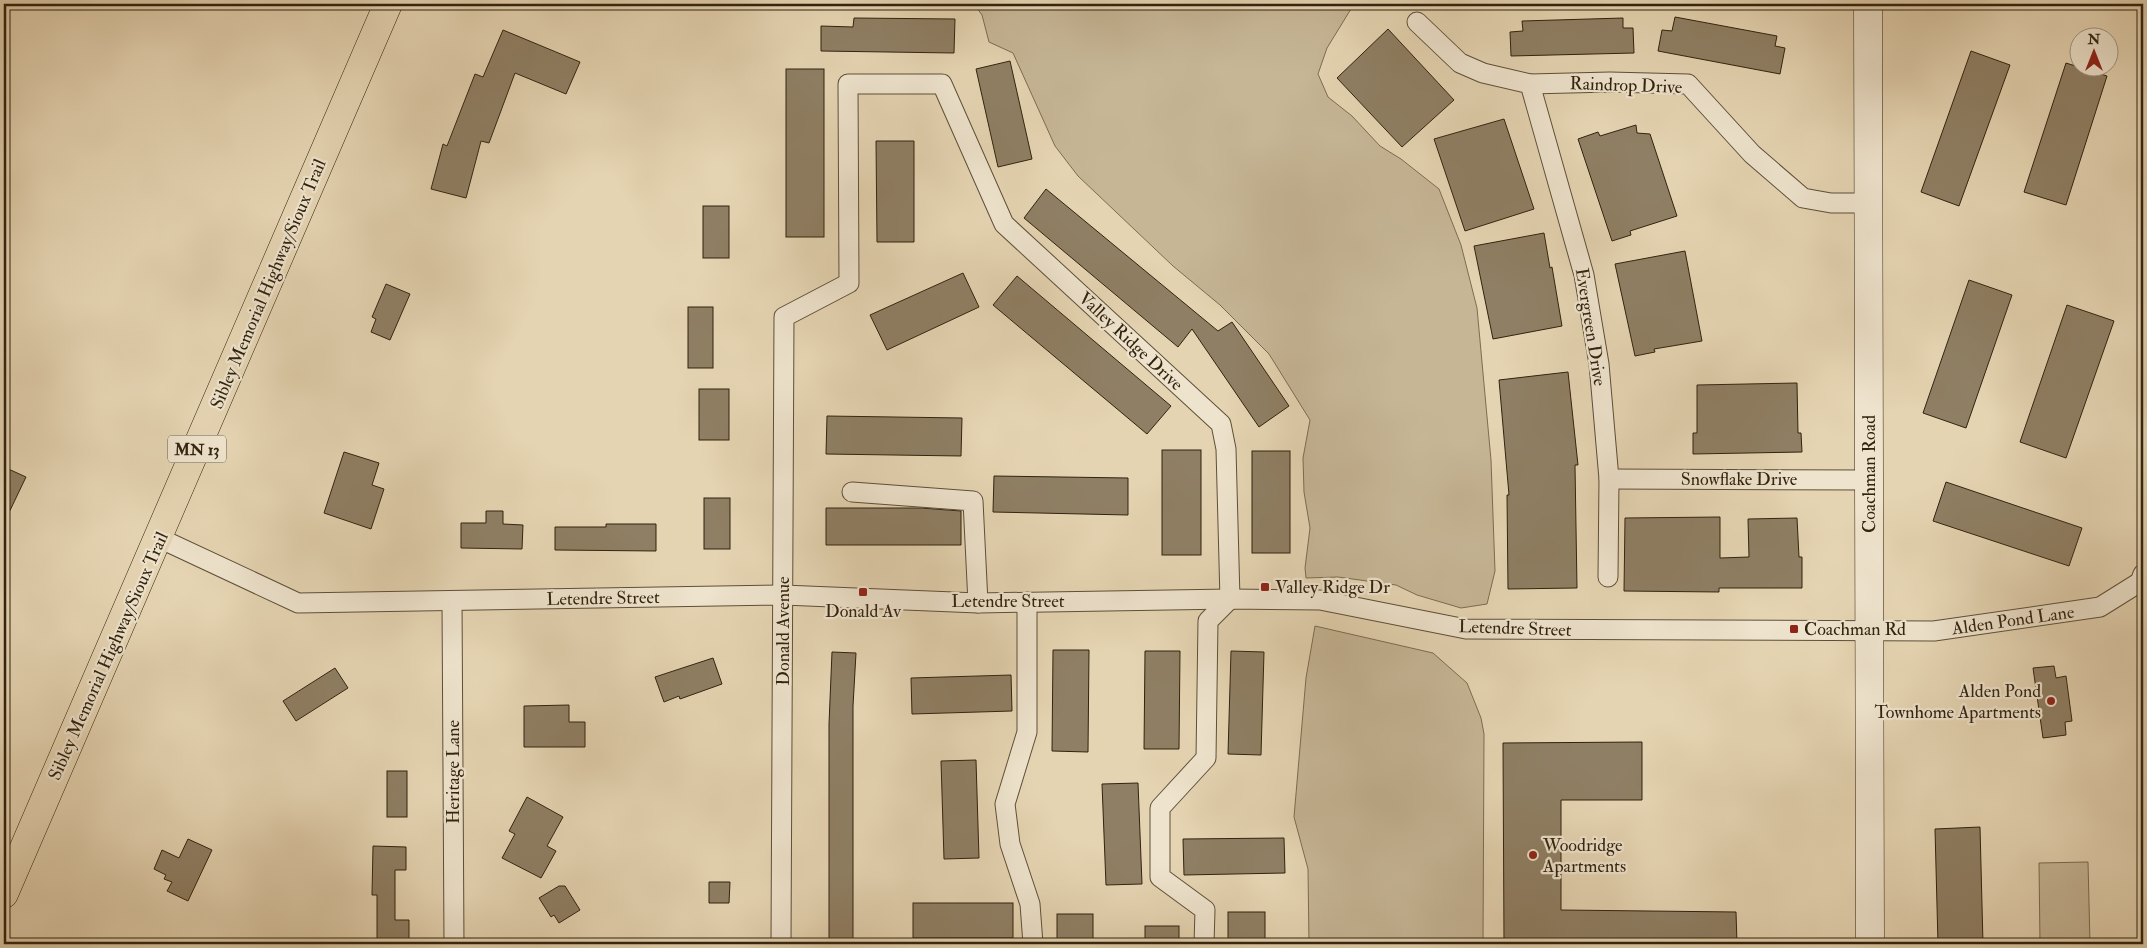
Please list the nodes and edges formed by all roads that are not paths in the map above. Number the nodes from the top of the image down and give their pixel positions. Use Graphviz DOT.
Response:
graph roads {
  1 [pos="388,4"];
  2 [pos="1868,4"];
  3 [pos="1417,22"];
  4 [pos="1530,84"];
  5 [pos="1869,203"];
  6 [pos="784,317"];
  7 [pos="1609,479"];
  8 [pos="1869,480"];
  9 [pos="852,492"];
  10 [pos="159,538"];
  11 [pos="2143,574"];
  12 [pos="1608,577"];
  13 [pos="783,596"];
  14 [pos="1230,598"];
  15 [pos="452,601"];
  16 [pos="1027,602"];
  17 [pos="978,603"];
  18 [pos="1869,632"];
  19 [pos="4,894"];
  20 [pos="454,944"];
  21 [pos="780,944"];
  22 [pos="1033,944"];
  23 [pos="1204,944"];
  24 [pos="1870,944"];
  1 -- 10 [label="highway, Sibley Memorial Highway/Sioux Trail / MN 13"];
  2 -- 5 [label="street, Coachman Road"];
  3 -- 4 [label="street, Raindrop Drive"];
  4 -- 5 [label="street, Raindrop Drive"];
  4 -- 7 [label="street, Evergreen Drive"];
  5 -- 8 [label="street, Coachman Road"];
  6 -- 13 [label="street, Donald Avenue"];
  6 -- 14 [label="street, Valley Ridge Drive"];
  7 -- 8 [label="street, Snowflake Drive"];
  7 -- 12 [label="street, Evergreen Drive"];
  8 -- 18 [label="street, Coachman Road"];
  9 -- 17 [label="street"];
  10 -- 15 [label="street, Letendre Street"];
  10 -- 19 [label="highway, Sibley Memorial Highway/Sioux Trail / MN 13"];
  11 -- 18 [label="street, Alden Pond Lane"];
  13 -- 15 [label="street, Letendre Street"];
  13 -- 17 [label="street, Letendre Street"];
  13 -- 21 [label="street, Donald Avenue"];
  14 -- 16 [label="street, Letendre Street"];
  14 -- 18 [label="street, Letendre Street"];
  14 -- 23 [label="street"];
  15 -- 20 [label="street, Heritage Lane"];
  16 -- 17 [label="street, Letendre Street"];
  16 -- 22 [label="street"];
  18 -- 24 [label="street, Coachman Road"];
}
